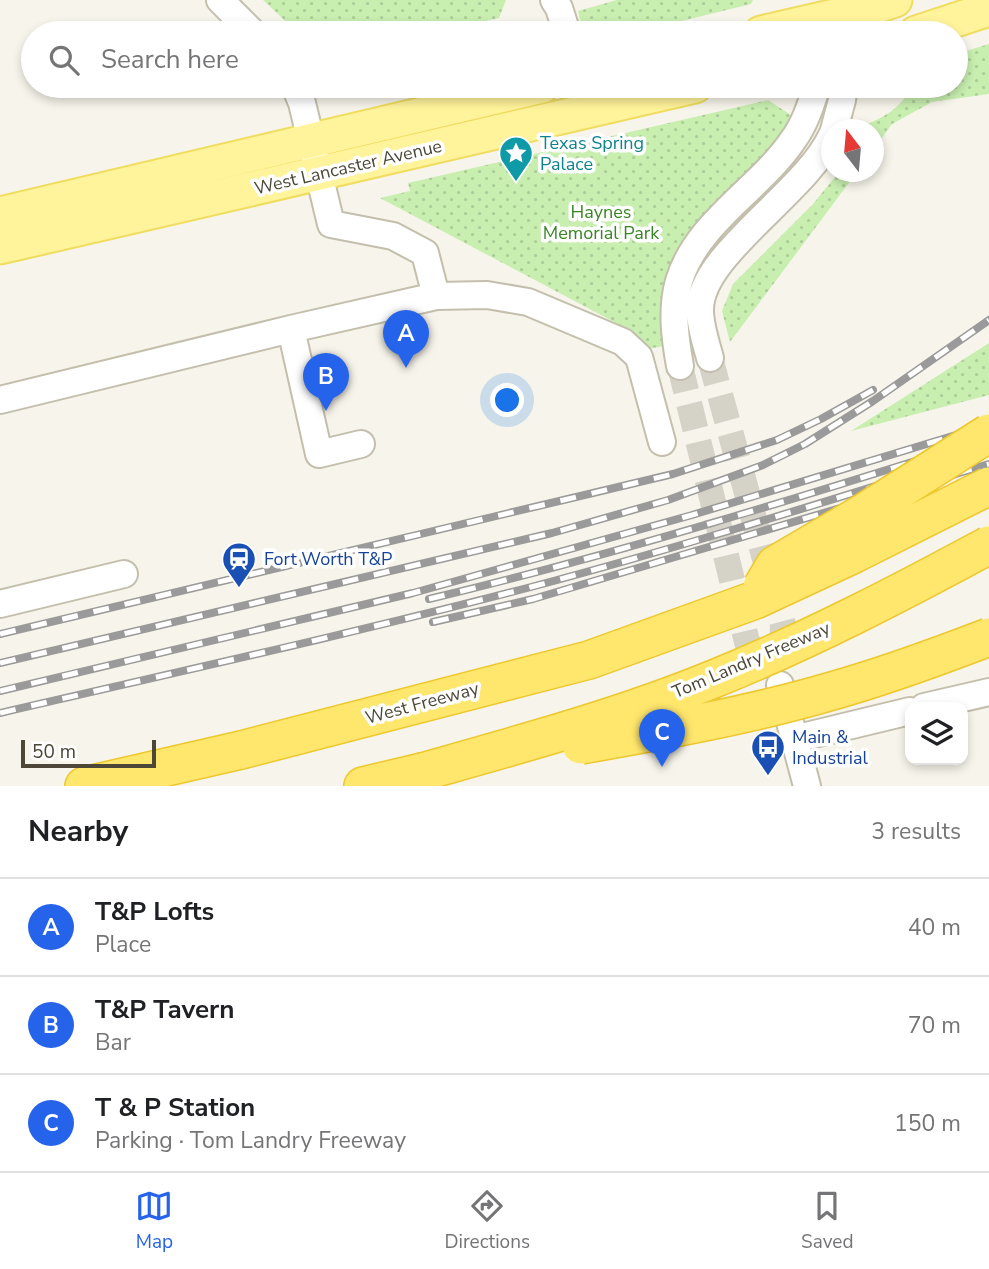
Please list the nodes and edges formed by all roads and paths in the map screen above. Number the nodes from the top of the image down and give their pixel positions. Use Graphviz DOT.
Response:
graph roads {
  1 [pos="220,0"];
  2 [pos="554,0"];
  3 [pos="895,0"];
  4 [pos="989,9"];
  5 [pos="831,17"];
  6 [pos="989,20"];
  7 [pos="241,21"];
  8 [pos="563,21"];
  9 [pos="814,21"];
  10 [pos="957,21"];
  11 [pos="968,21"];
  12 [pos="300,98"];
  13 [pos="491,98"];
  14 [pos="644,98"];
  15 [pos="813,98"];
  16 [pos="842,98"];
  17 [pos="837,119"];
  18 [pos="312,140"];
  19 [pos="821,153"];
  20 [pos="319,174"];
  21 [pos="0,214"];
  22 [pos="0,247"];
  23 [pos="436,296"];
  24 [pos="291,328"];
  25 [pos="709,358"];
  26 [pos="680,366"];
  27 [pos="0,400"];
  28 [pos="989,433"];
  29 [pos="662,442"];
  30 [pos="361,444"];
  31 [pos="989,486"];
  32 [pos="989,545"];
  33 [pos="124,574"];
  34 [pos="754,600"];
  35 [pos="0,604"];
  36 [pos="989,637"];
  37 [pos="780,685"];
  38 [pos="989,692"];
  39 [pos="946,702"];
  40 [pos="905,712"];
  41 [pos="794,739"];
  42 [pos="422,772"];
  43 [pos="84,786"];
  44 [pos="363,786"];
  45 [pos="807,786"];
  1 -- 7 [label="street"];
  2 -- 8 [label="street"];
  3 -- 5 [label="main road"];
  4 -- 10 [label="main road"];
  5 -- 9 [label="main road"];
  6 -- 11 [label="main road"];
  12 -- 18 [label="street"];
  13 -- 18 [label="main road, West Lancaster Avenue"];
  14 -- 20 [label="main road, West Lancaster Avenue"];
  15 -- 26 [label="street"];
  16 -- 17 [label="street"];
  18 -- 20 [label="street"];
  18 -- 21 [label="main road, West Lancaster Avenue"];
  19 -- 25 [label="street"];
  20 -- 22 [label="main road, West Lancaster Avenue"];
  20 -- 23 [label="street"];
  23 -- 24 [label="street"];
  23 -- 29 [label="street"];
  24 -- 27 [label="street"];
  24 -- 30 [label="street"];
  28 -- 34 [label="highway, bridge"];
  31 -- 34 [label="highway, bridge"];
  32 -- 42 [label="highway, Tom Landry Freeway, bridge"];
  33 -- 35 [label="street"];
  34 -- 43 [label="highway, West Freeway, bridge"];
  36 -- 42 [label="highway, bridge"];
  37 -- 41 [label="street"];
  38 -- 39 [label="street"];
  40 -- 41 [label="street"];
  41 -- 45 [label="street"];
  42 -- 44 [label="highway"];
}
